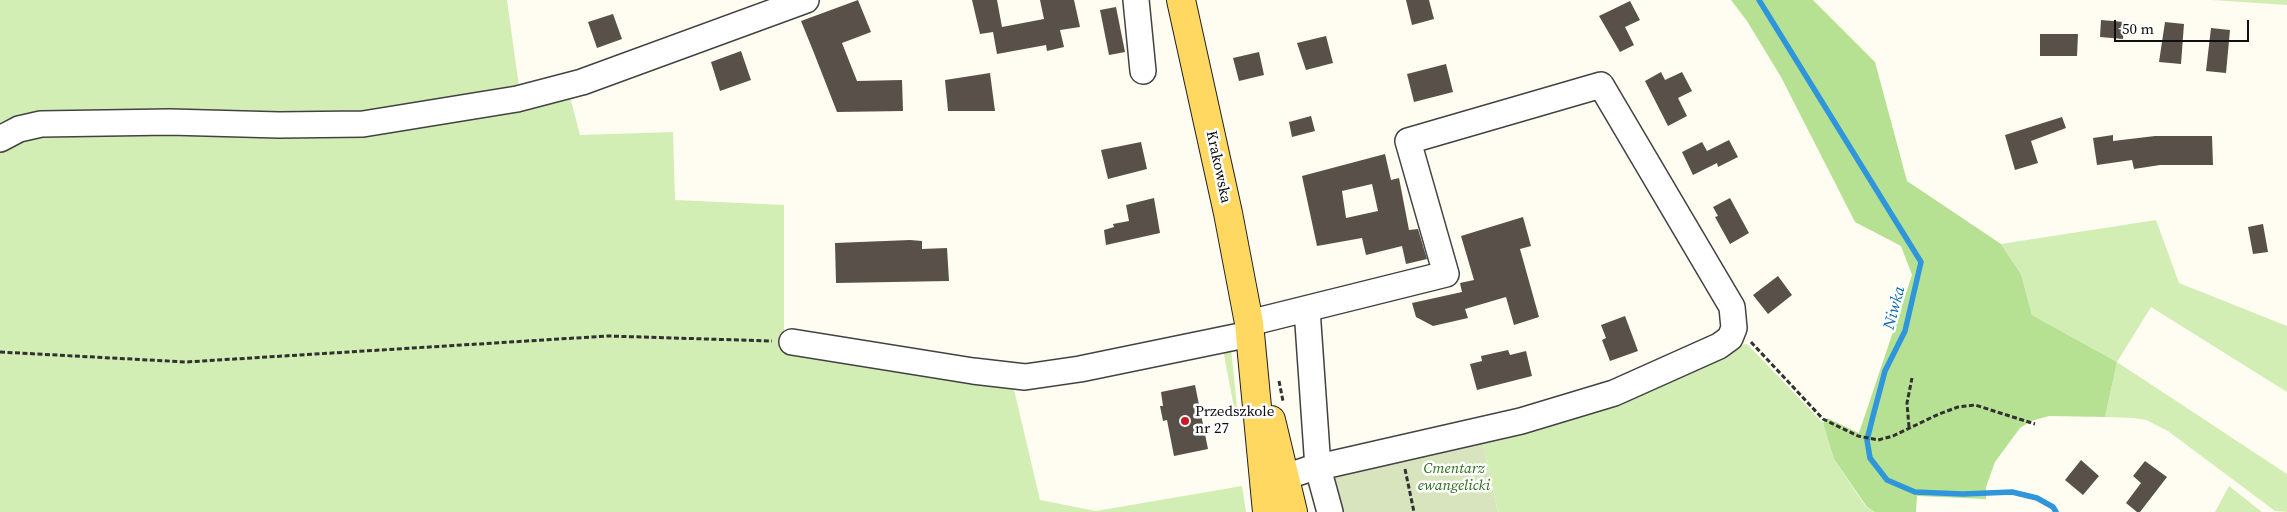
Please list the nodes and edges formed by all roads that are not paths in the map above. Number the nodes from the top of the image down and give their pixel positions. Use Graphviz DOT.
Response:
graph roads {
  1 [pos="806,0"];
  2 [pos="1136,0"];
  3 [pos="1181,0"];
  4 [pos="1143,71"];
  5 [pos="0,139"];
  6 [pos="1307,309"];
  7 [pos="1249,329"];
  8 [pos="792,342"];
  9 [pos="1318,468"];
  10 [pos="1285,477"];
  11 [pos="1267,512"];
  12 [pos="1293,512"];
  13 [pos="1330,512"];
  1 -- 5 [label="lane"];
  2 -- 4 [label="lane"];
  3 -- 7 [label="main road, Krakowska"];
  6 -- 7 [label="lane"];
  6 -- 9 [label="lane"];
  6 -- 9 [label="lane"];
  7 -- 8 [label="lane"];
  7 -- 10 [label="main road, Krakowska"];
  7 -- 11 [label="main road, Krakowska"];
  9 -- 10 [label="lane"];
  9 -- 13 [label="lane"];
  10 -- 12 [label="main road, Krakowska"];
}
